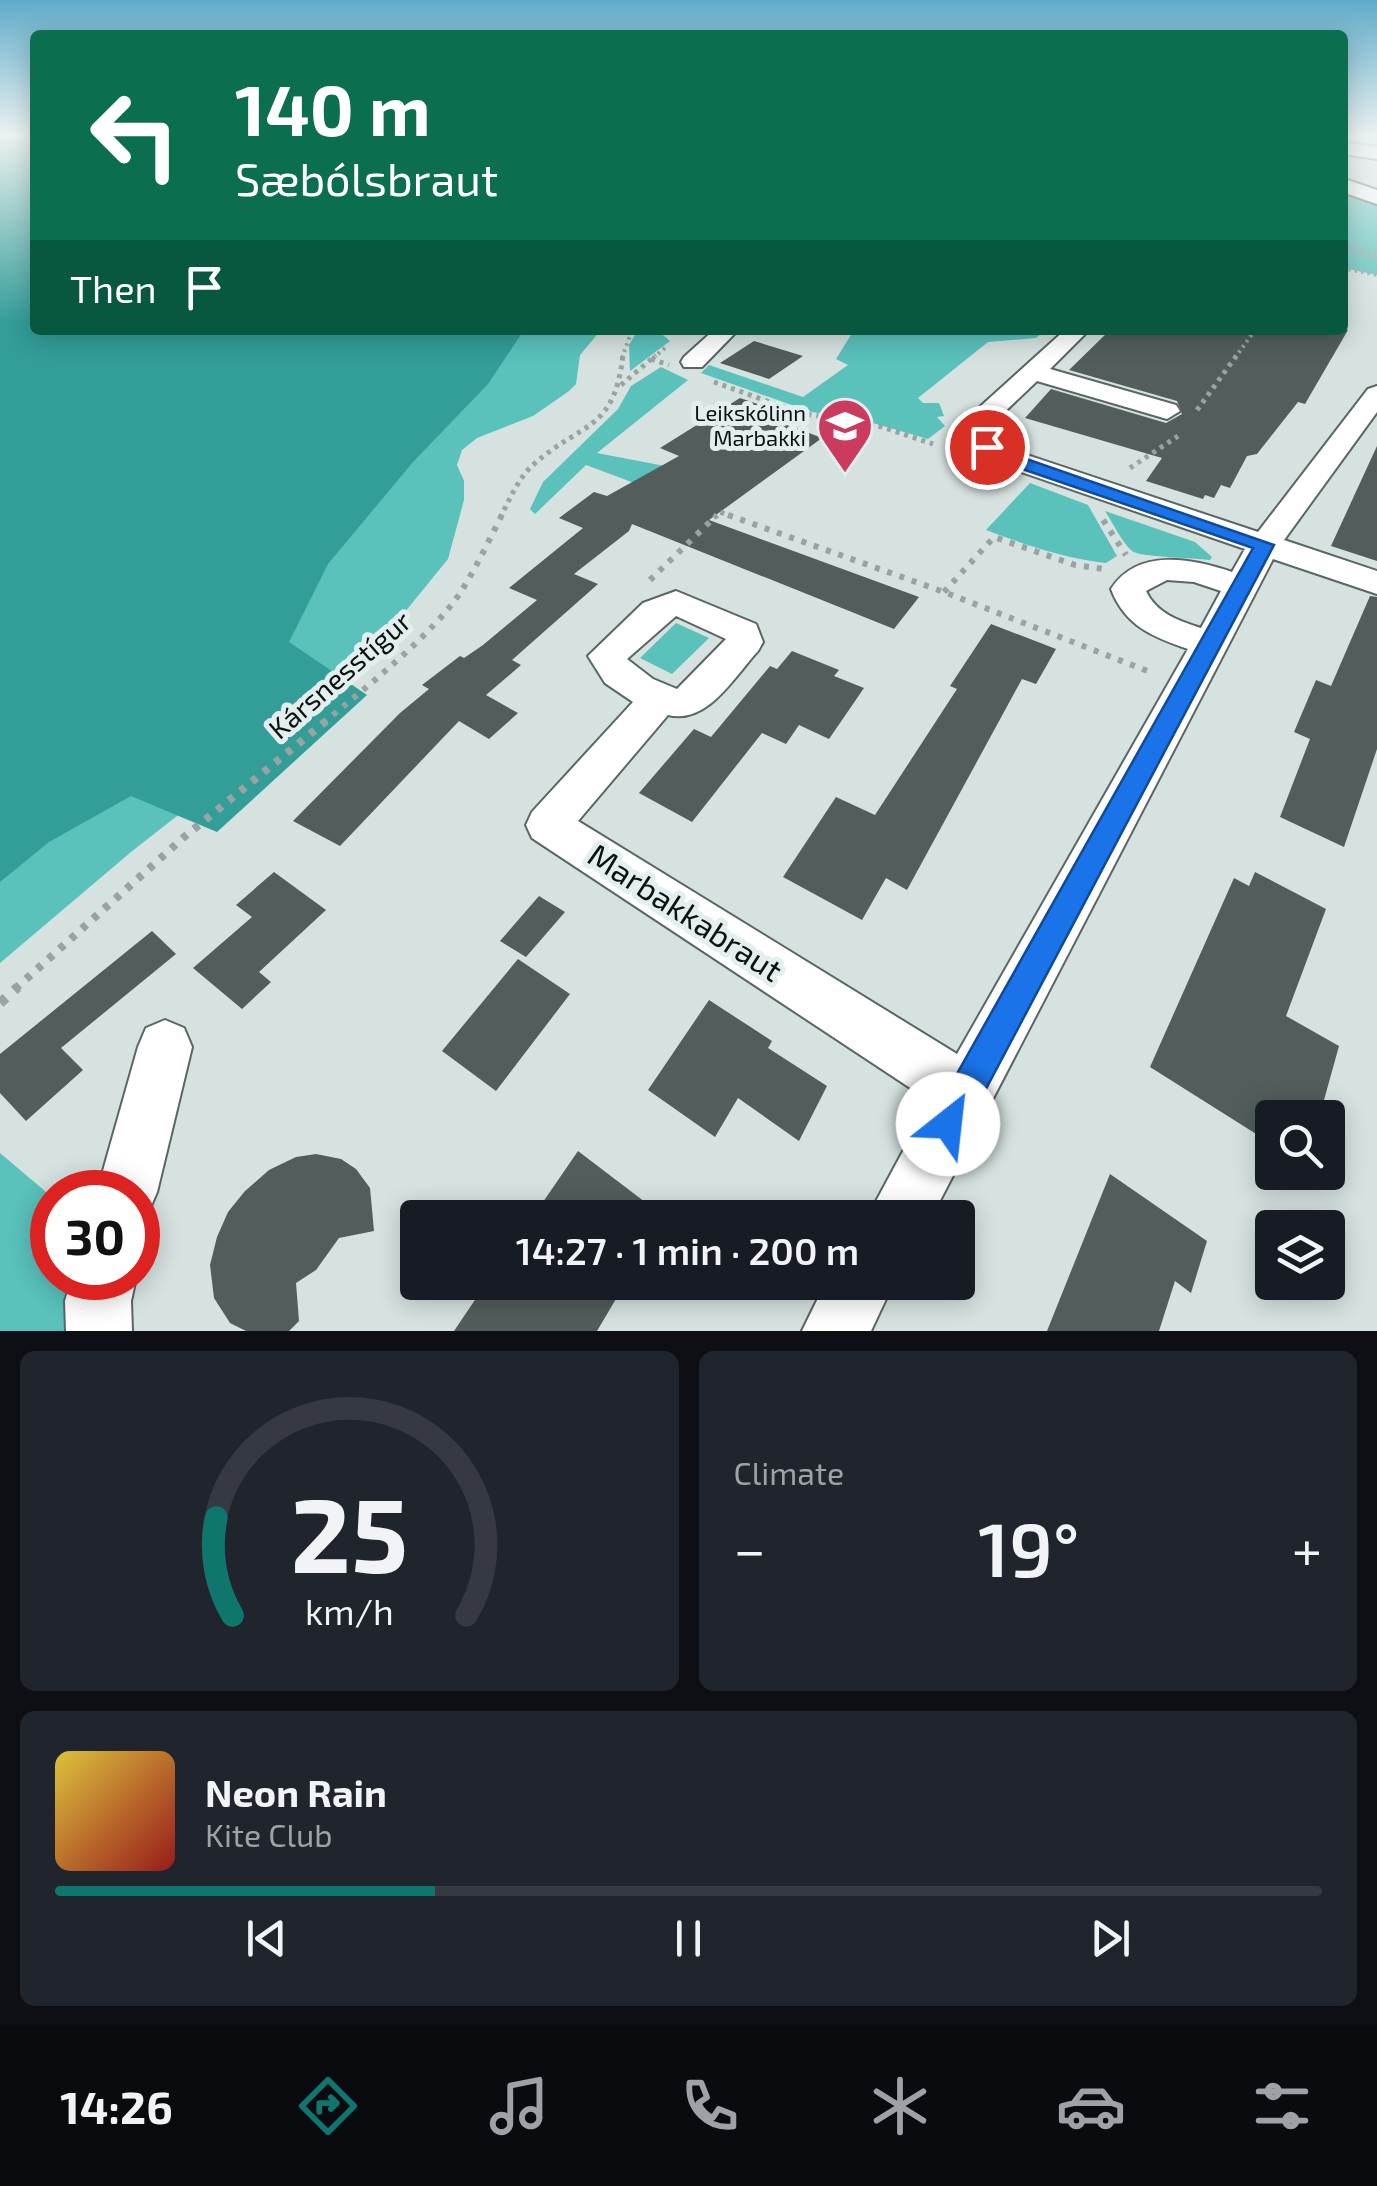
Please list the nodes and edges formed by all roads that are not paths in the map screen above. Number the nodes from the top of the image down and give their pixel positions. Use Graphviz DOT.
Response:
graph roads {
  1 [pos="723,335"];
  2 [pos="1073,335"];
  3 [pos="694,370"];
  4 [pos="1033,372"];
  5 [pos="1377,394"];
  6 [pos="1167,410"];
  7 [pos="1264,545"];
  8 [pos="1377,583"];
  9 [pos="1242,587"];
  10 [pos="1210,644"];
  11 [pos="661,697"];
  12 [pos="165,1047"];
  13 [pos="966,1092"];
  14 [pos="132,1170"];
  15 [pos="908,1200"];
  16 [pos="98,1300"];
  17 [pos="852,1300"];
  18 [pos="99,1331"];
  19 [pos="834,1331"];
  1 -- 3 [label="street"];
  2 -- 4 [label="street"];
  4 -- 6 [label="street"];
  4 -- 7 [label="street"];
  5 -- 7 [label="street"];
  7 -- 8 [label="street"];
  7 -- 9 [label="street"];
  9 -- 10 [label="street"];
  9 -- 10 [label="street"];
  10 -- 13 [label="street"];
  11 -- 11 [label="street"];
  11 -- 13 [label="street, Marbakkabraut"];
  12 -- 14 [label="street"];
  13 -- 15 [label="street"];
  16 -- 18 [label="street"];
  17 -- 19 [label="street"];
}
